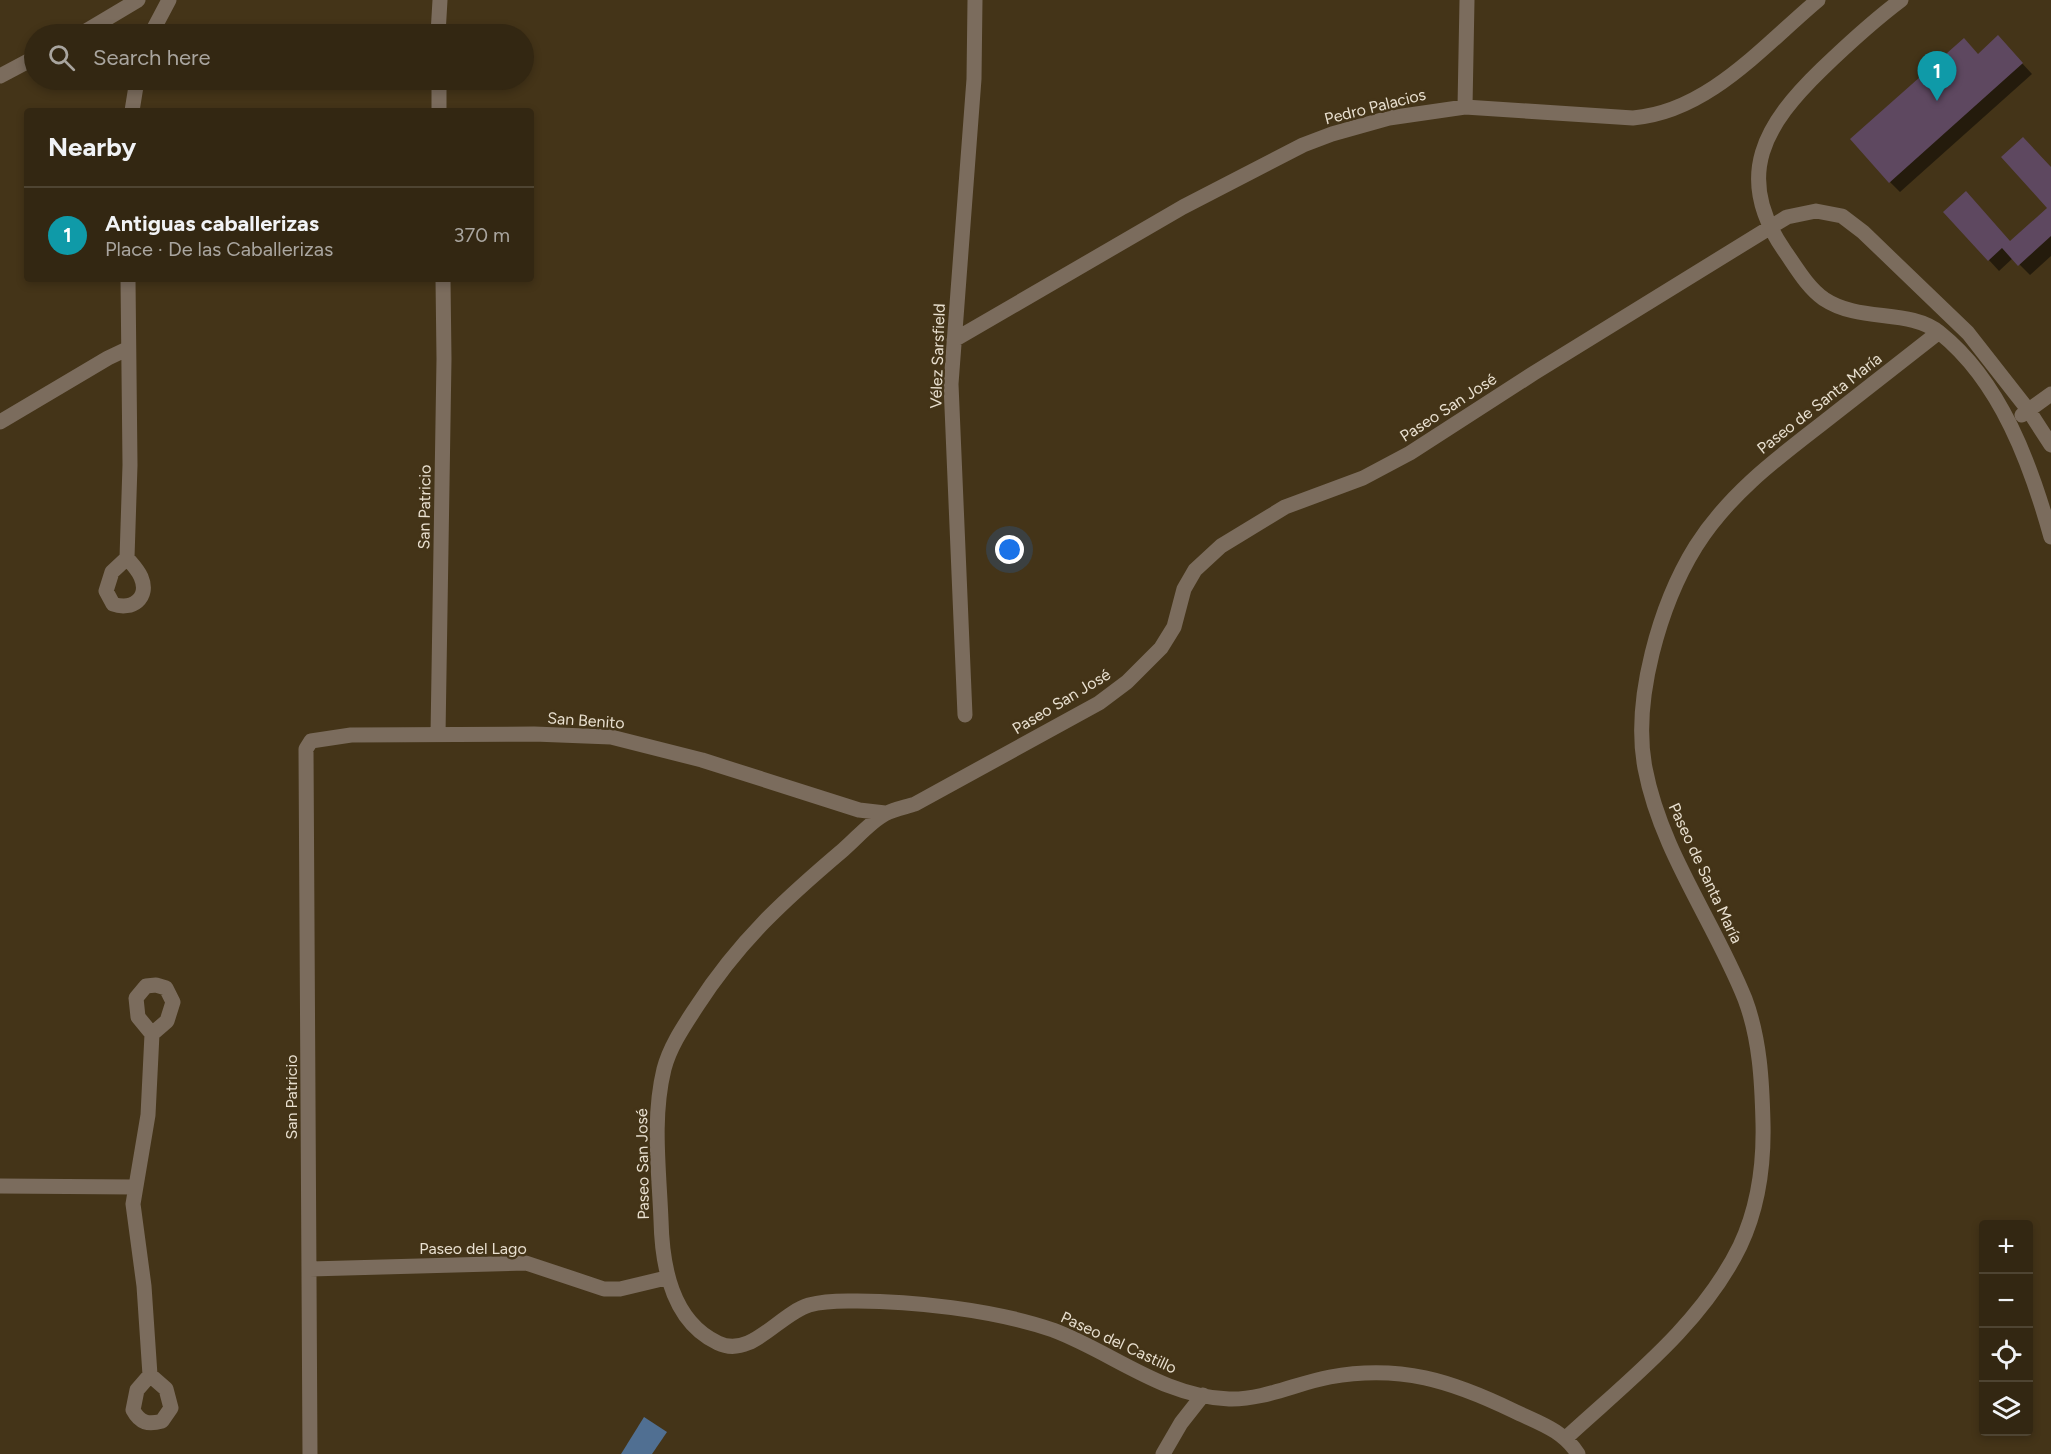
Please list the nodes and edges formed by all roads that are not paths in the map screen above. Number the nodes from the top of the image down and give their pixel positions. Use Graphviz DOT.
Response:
graph roads {
  1 [pos="138,0"];
  2 [pos="169,0"];
  3 [pos="440,0"];
  4 [pos="975,0"];
  5 [pos="1467,0"];
  6 [pos="1818,0"];
  7 [pos="1901,0"];
  8 [pos="99,24"];
  9 [pos="156,24"];
  10 [pos="439,24"];
  11 [pos="24,63"];
  12 [pos="0,76"];
  13 [pos="135,90"];
  14 [pos="439,90"];
  15 [pos="1465,107"];
  16 [pos="132,108"];
  17 [pos="439,108"];
  18 [pos="1770,229"];
  19 [pos="128,282"];
  20 [pos="443,282"];
  21 [pos="1939,332"];
  22 [pos="954,340"];
  23 [pos="127,349"];
  24 [pos="2051,394"];
  25 [pos="2029,411"];
  26 [pos="2009,421"];
  27 [pos="0,422"];
  28 [pos="2051,446"];
  29 [pos="2051,537"];
  30 [pos="127,558"];
  31 [pos="965,715"];
  32 [pos="438,735"];
  33 [pos="311,741"];
  34 [pos="885,813"];
  35 [pos="152,1035"];
  36 [pos="0,1186"];
  37 [pos="134,1187"];
  38 [pos="310,1269"];
  39 [pos="666,1278"];
  40 [pos="150,1374"];
  41 [pos="1203,1395"];
  42 [pos="1567,1437"];
  43 [pos="310,1454"];
  44 [pos="1163,1454"];
  45 [pos="1578,1454"];
  1 -- 8 [label="street"];
  2 -- 9 [label="street"];
  3 -- 10 [label="street"];
  4 -- 22 [label="street, Vélez Sarsfield"];
  5 -- 15 [label="street"];
  6 -- 15 [label="street, Pedro Palacios"];
  7 -- 18 [label="street"];
  11 -- 12 [label="street"];
  13 -- 16 [label="street"];
  14 -- 17 [label="street"];
  15 -- 22 [label="street, Pedro Palacios"];
  18 -- 21 [label="street"];
  18 -- 25 [label="street, Paseo San José"];
  18 -- 34 [label="street, Paseo San José"];
  19 -- 23 [label="street"];
  20 -- 32 [label="street, San Patricio"];
  21 -- 26 [label="street"];
  21 -- 42 [label="street, Paseo de Santa María"];
  22 -- 31 [label="street, Vélez Sarsfield"];
  23 -- 27 [label="street"];
  23 -- 30 [label="street"];
  24 -- 25 [label="street"];
  25 -- 26 [label="street"];
  25 -- 28 [label="street, Paseo San José"];
  26 -- 29 [label="street"];
  32 -- 33 [label="street, San Benito"];
  32 -- 34 [label="street, San Benito"];
  33 -- 38 [label="street, San Patricio"];
  34 -- 39 [label="street, Paseo San José"];
  35 -- 37 [label="street"];
  36 -- 37 [label="street"];
  37 -- 40 [label="street"];
  38 -- 39 [label="street, Paseo del Lago"];
  38 -- 43 [label="street, San Patricio"];
  39 -- 41 [label="street, Paseo del Castillo"];
  41 -- 42 [label="street, Paseo del Castillo"];
  41 -- 44 [label="street"];
  42 -- 45 [label="street"];
}
